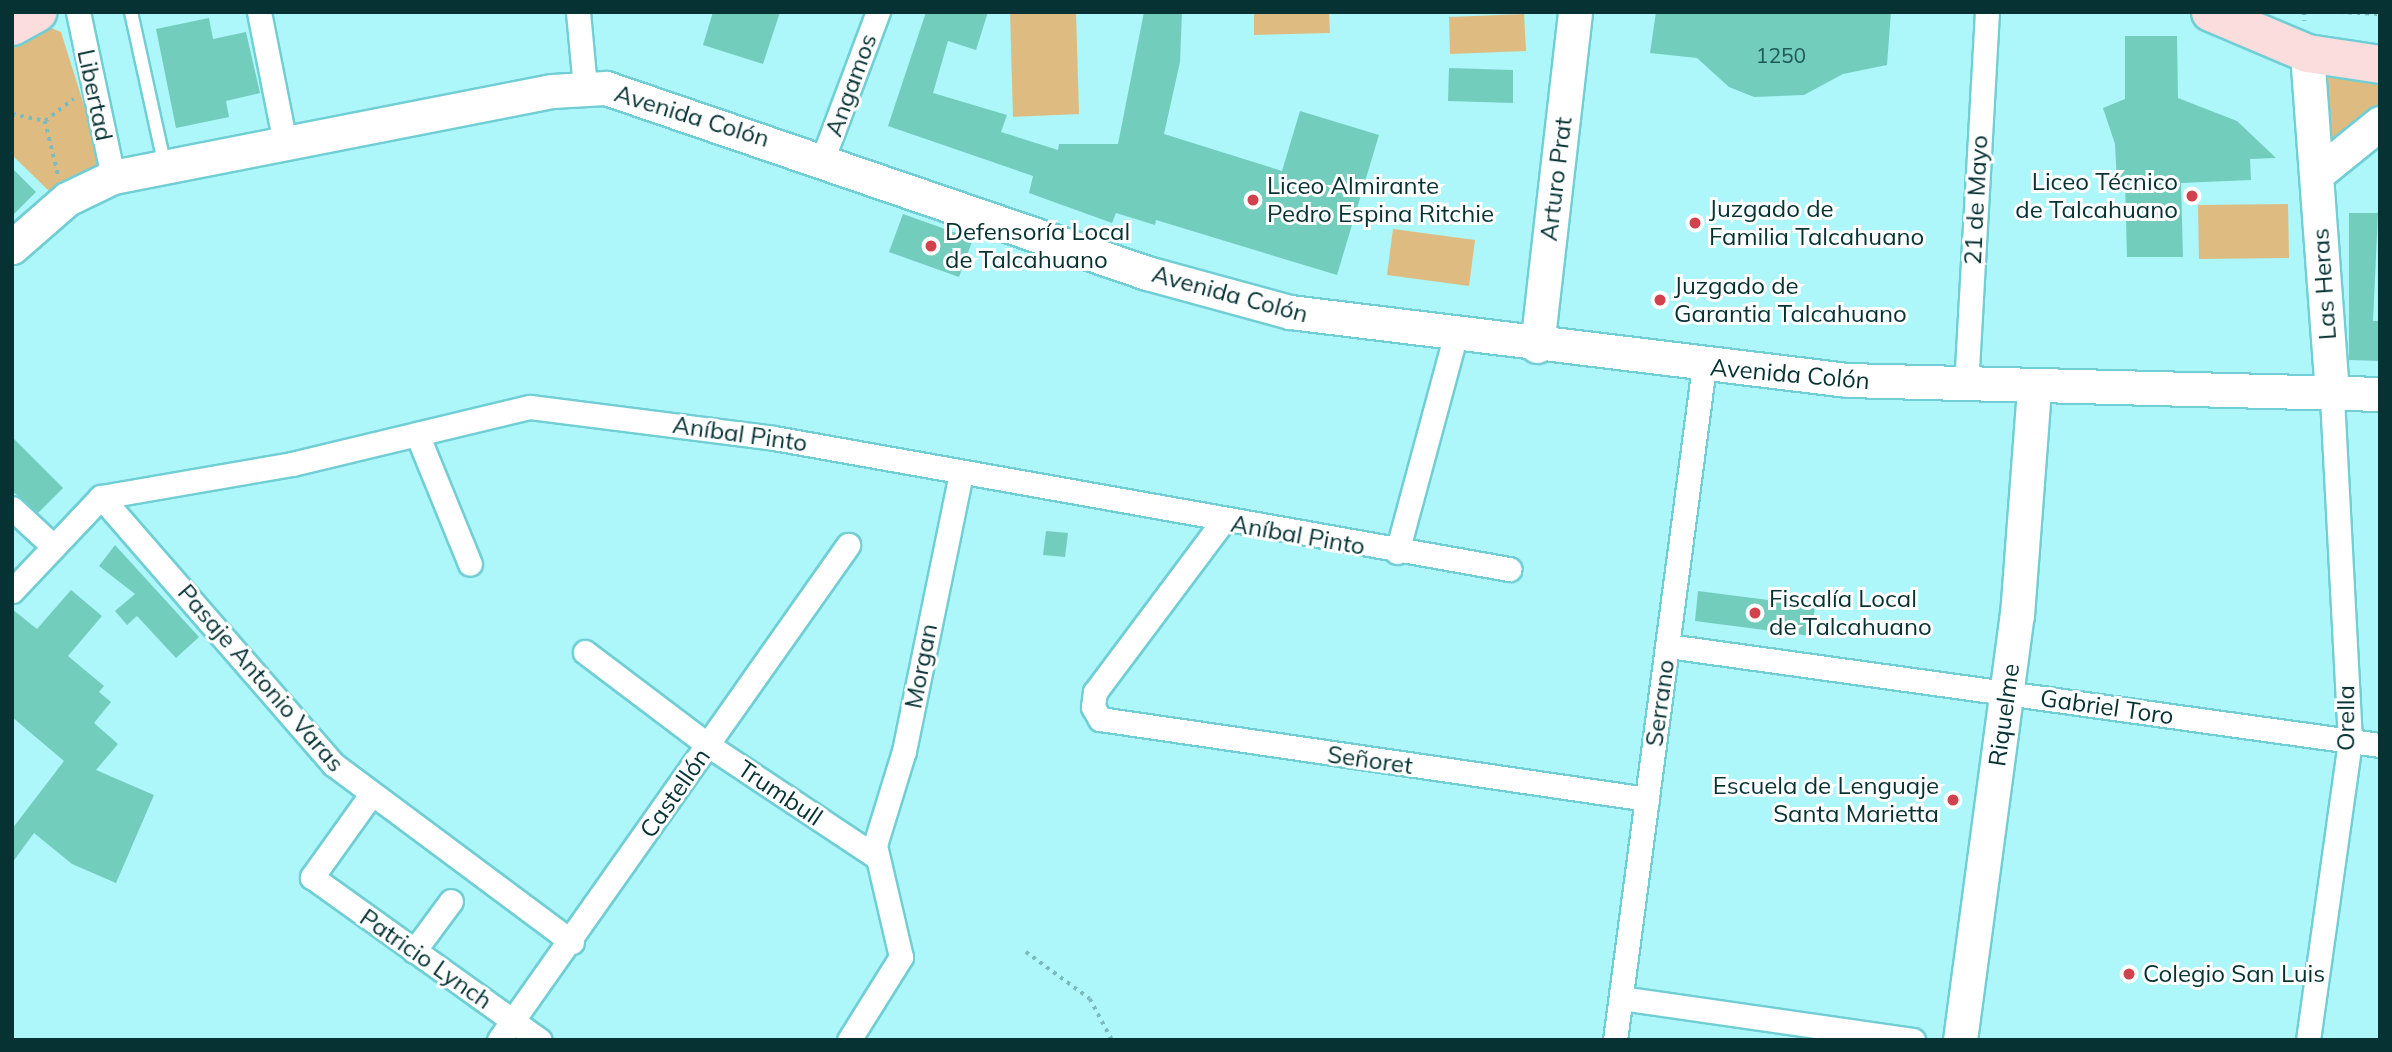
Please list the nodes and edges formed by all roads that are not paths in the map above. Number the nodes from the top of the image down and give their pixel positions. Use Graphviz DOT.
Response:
graph roads {
  1 [pos="37,12"];
  2 [pos="78,12"];
  3 [pos="131,12"];
  4 [pos="259,12"];
  5 [pos="578,12"];
  6 [pos="878,12"];
  7 [pos="1575,12"];
  8 [pos="1987,12"];
  9 [pos="2210,12"];
  10 [pos="2265,12"];
  11 [pos="12,26"];
  12 [pos="2380,38"];
  13 [pos="2307,53"];
  14 [pos="2380,64"];
  15 [pos="585,88"];
  16 [pos="2380,122"];
  17 [pos="285,143"];
  18 [pos="823,158"];
  19 [pos="165,167"];
  20 [pos="2317,174"];
  21 [pos="113,177"];
  22 [pos="12,247"];
  23 [pos="1455,337"];
  24 [pos="1537,346"];
  25 [pos="1704,366"];
  26 [pos="1966,387"];
  27 [pos="2034,388"];
  28 [pos="2332,394"];
  29 [pos="2380,394"];
  30 [pos="417,434"];
  31 [pos="961,474"];
  32 [pos="101,497"];
  33 [pos="12,508"];
  34 [pos="1223,521"];
  35 [pos="52,545"];
  36 [pos="848,545"];
  37 [pos="1397,552"];
  38 [pos="470,564"];
  39 [pos="1508,569"];
  40 [pos="12,592"];
  41 [pos="1668,646"];
  42 [pos="585,653"];
  43 [pos="2007,692"];
  44 [pos="2350,741"];
  45 [pos="2380,745"];
  46 [pos="708,746"];
  47 [pos="370,796"];
  48 [pos="1647,799"];
  49 [pos="875,856"];
  50 [pos="451,901"];
  51 [pos="572,942"];
  52 [pos="414,951"];
  53 [pos="1621,998"];
  54 [pos="513,1021"];
  55 [pos="499,1040"];
  56 [pos="540,1040"];
  57 [pos="849,1040"];
  58 [pos="1615,1040"];
  59 [pos="1913,1040"];
  60 [pos="1959,1040"];
  61 [pos="2308,1040"];
  1 -- 11 [label="main road"];
  2 -- 21 [label="street, Libertad"];
  3 -- 19 [label="lane"];
  4 -- 17 [label="street"];
  5 -- 15 [label="street"];
  6 -- 18 [label="street, Angamos"];
  7 -- 24 [label="main road, Arturo Prat"];
  8 -- 26 [label="street, 21 de Mayo"];
  9 -- 13 [label="main road"];
  10 -- 12 [label="main road"];
  13 -- 14 [label="main road"];
  13 -- 20 [label="main road, Las Heras"];
  15 -- 17 [label="main road, Avenida Colón"];
  15 -- 18 [label="main road, Avenida Colón"];
  16 -- 20 [label="main road"];
  17 -- 19 [label="main road, Avenida Colón"];
  18 -- 23 [label="main road, Avenida Colón"];
  19 -- 21 [label="main road, Avenida Colón"];
  20 -- 28 [label="main road, Las Heras"];
  21 -- 22 [label="main road, Avenida Colón"];
  23 -- 24 [label="main road, Avenida Colón"];
  23 -- 37 [label="street"];
  24 -- 25 [label="main road, Avenida Colón"];
  25 -- 26 [label="main road, Avenida Colón"];
  25 -- 41 [label="street, Serrano"];
  26 -- 27 [label="main road, Avenida Colón"];
  27 -- 28 [label="main road, Avenida Colón"];
  27 -- 43 [label="main road, Riquelme"];
  28 -- 29 [label="main road, Avenida Colón"];
  28 -- 44 [label="street, Orella"];
  30 -- 31 [label="street, Aníbal Pinto"];
  30 -- 32 [label="street, Aníbal Pinto"];
  30 -- 38 [label="street"];
  31 -- 34 [label="street, Aníbal Pinto"];
  31 -- 49 [label="street, Morgan"];
  32 -- 35 [label="street"];
  32 -- 47 [label="street, Pasaje Antonio Varas"];
  33 -- 35 [label="street"];
  34 -- 37 [label="street, Aníbal Pinto"];
  34 -- 48 [label="street, Señoret"];
  35 -- 40 [label="street"];
  36 -- 46 [label="street, Castellón"];
  37 -- 39 [label="street, Aníbal Pinto"];
  41 -- 43 [label="street, Gabriel Toro"];
  41 -- 48 [label="street, Serrano"];
  42 -- 46 [label="street, Trumbull"];
  43 -- 44 [label="street, Gabriel Toro"];
  43 -- 60 [label="main road, Riquelme"];
  44 -- 45 [label="street, Gabriel Toro"];
  44 -- 61 [label="street, Orella"];
  46 -- 49 [label="street, Trumbull"];
  46 -- 51 [label="street, Castellón"];
  47 -- 51 [label="street, Pasaje Antonio Varas"];
  47 -- 52 [label="street, Patricio Lynch"];
  48 -- 53 [label="street, Serrano"];
  49 -- 57 [label="street"];
  50 -- 52 [label="street"];
  51 -- 54 [label="street, Castellón"];
  52 -- 54 [label="street, Patricio Lynch"];
  53 -- 58 [label="street, Serrano"];
  53 -- 59 [label="street"];
  54 -- 55 [label="street, Castellón"];
  54 -- 56 [label="street, Patricio Lynch"];
}
